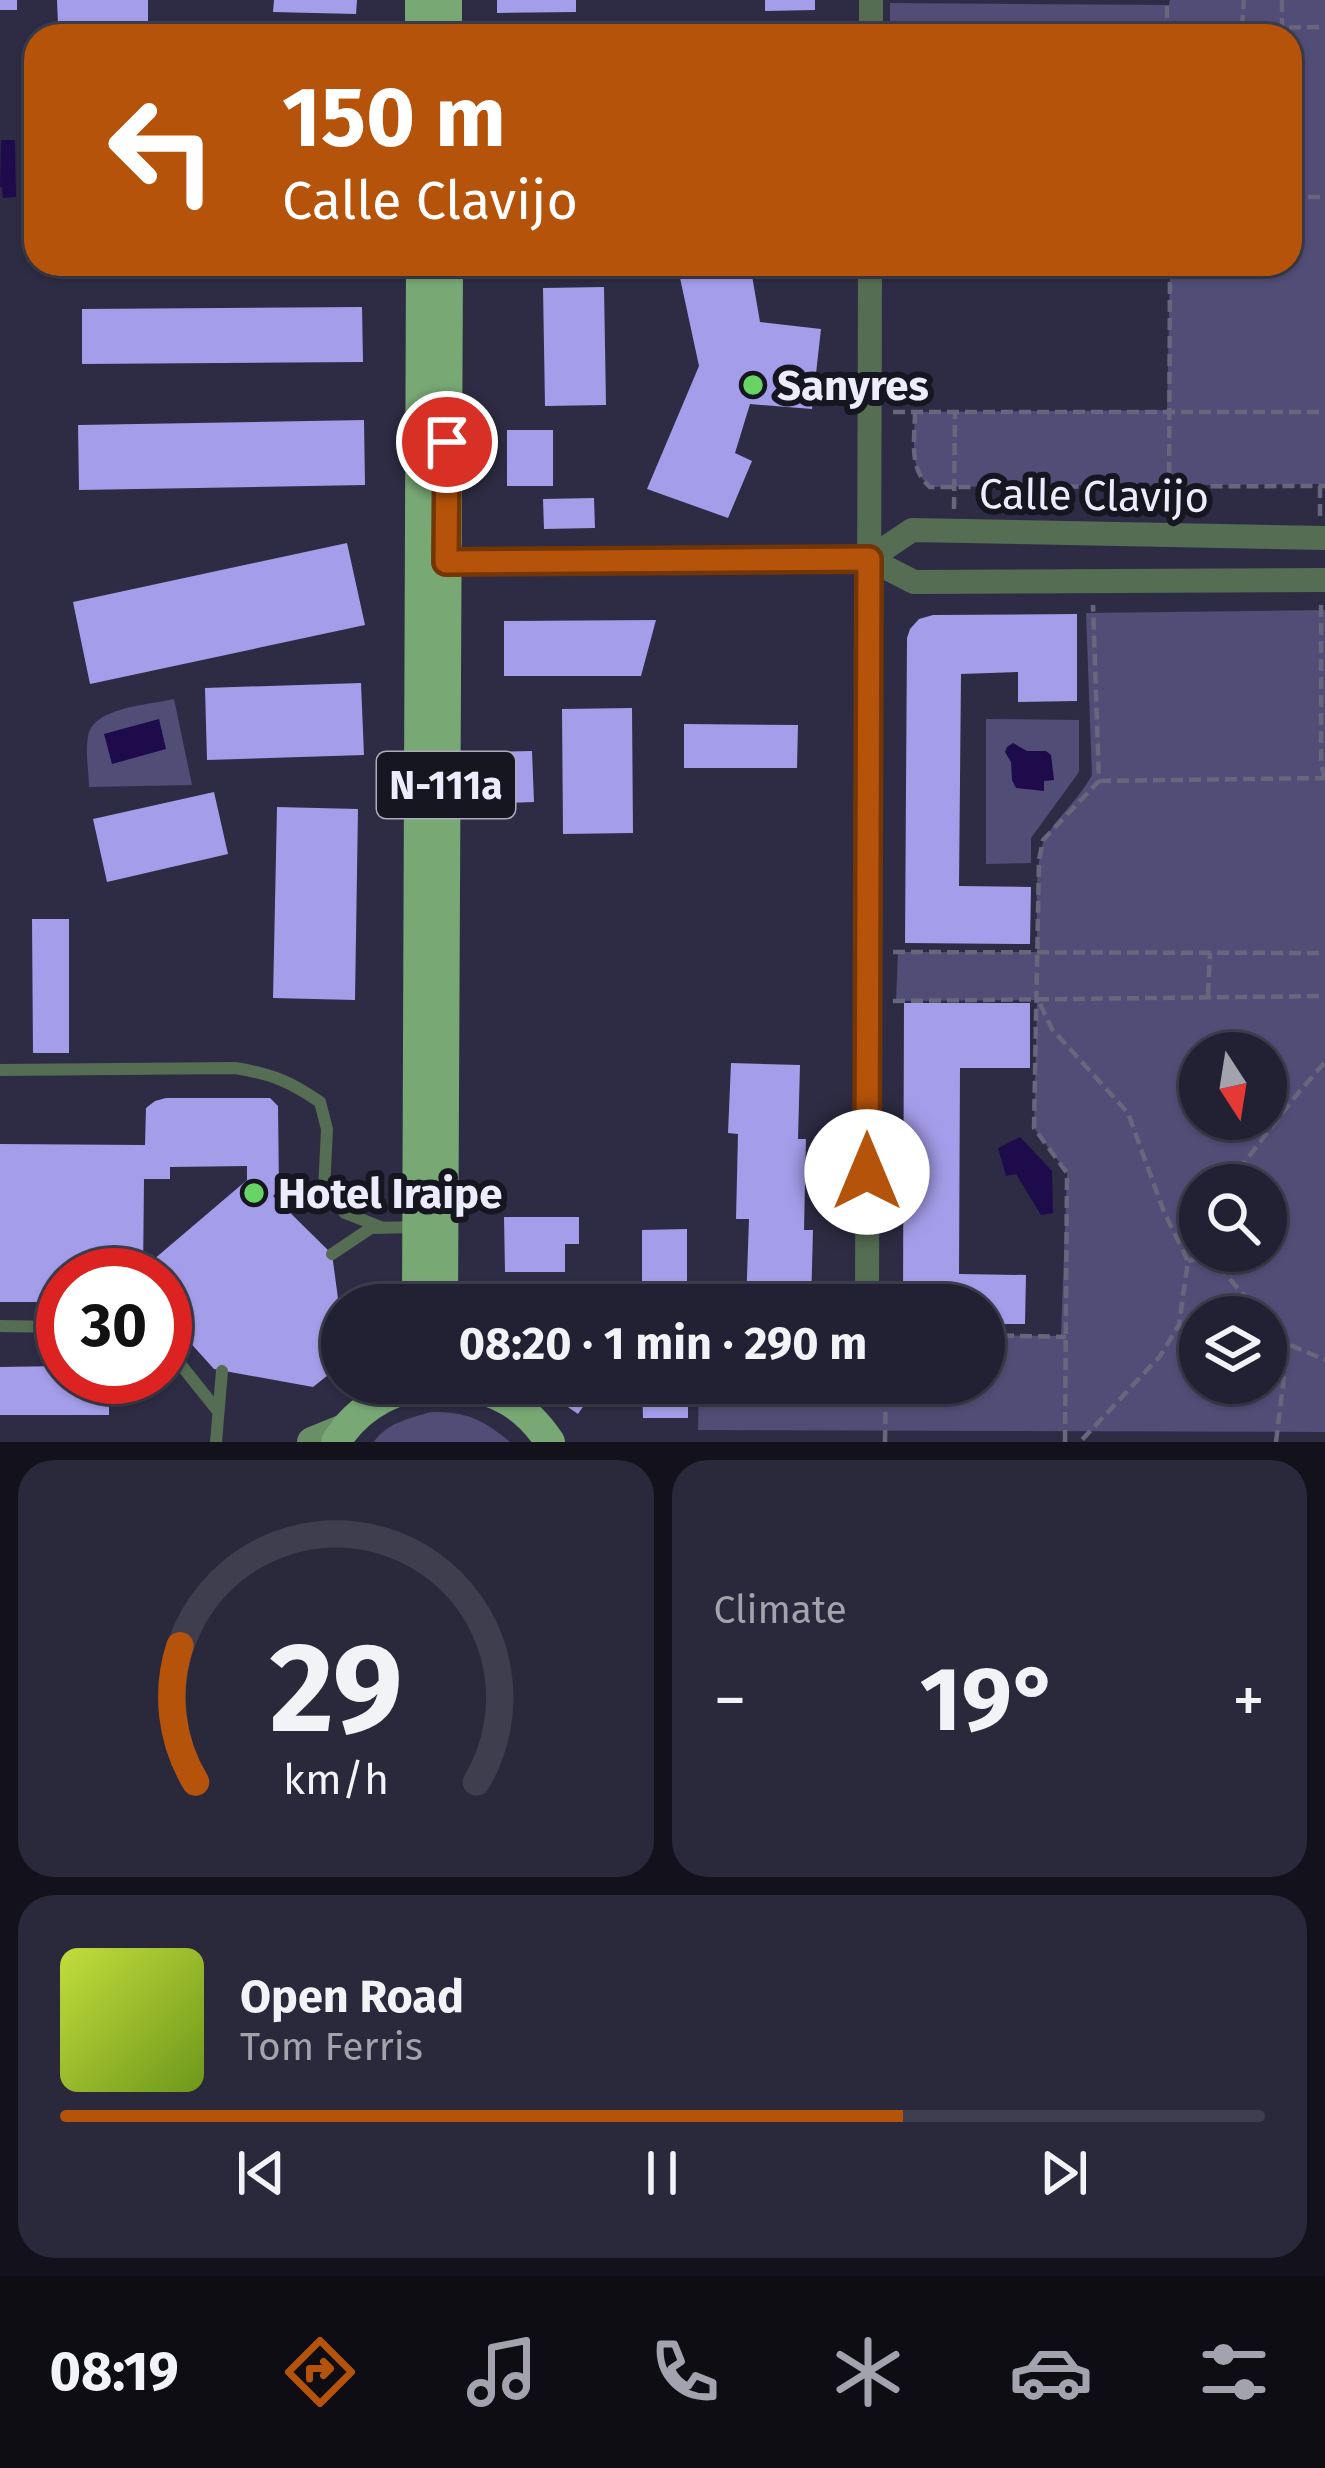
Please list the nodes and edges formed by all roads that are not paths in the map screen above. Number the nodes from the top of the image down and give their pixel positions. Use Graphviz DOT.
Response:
graph roads {
  1 [pos="421,276"];
  2 [pos="448,276"];
  3 [pos="870,276"];
  4 [pos="1323,538"];
  5 [pos="869,559"];
  6 [pos="446,562"];
  7 [pos="1323,580"];
  8 [pos="0,1070"];
  9 [pos="381,1227"];
  10 [pos="418,1227"];
  11 [pos="332,1254"];
  12 [pos="417,1284"];
  13 [pos="443,1284"];
  14 [pos="867,1284"];
  15 [pos="0,1326"];
  16 [pos="36,1327"];
  17 [pos="222,1371"];
  18 [pos="192,1379"];
  19 [pos="371,1404"];
  20 [pos="515,1404"];
  21 [pos="217,1410"];
  22 [pos="340,1436"];
  23 [pos="553,1441"];
  24 [pos="216,1442"];
  25 [pos="311,1442"];
  1 -- 10 [label="main road, N-111a"];
  2 -- 6 [label="main road, N-111a"];
  3 -- 5 [label="street"];
  4 -- 5 [label="street, Calle Clavijo"];
  5 -- 6 [label="street, Calle Clavijo"];
  5 -- 7 [label="street, Calle Clavijo"];
  5 -- 14 [label="street"];
  6 -- 13 [label="main road, N-111a"];
  8 -- 9 [label="lane"];
  9 -- 10 [label="lane"];
  9 -- 11 [label="lane"];
  10 -- 12 [label="main road, N-111a"];
  15 -- 16 [label="lane"];
  17 -- 21 [label="lane"];
  18 -- 21 [label="lane"];
  19 -- 22 [label="main road"];
  20 -- 23 [label="main road"];
  21 -- 24 [label="lane"];
  22 -- 25 [label="main road"];
}
